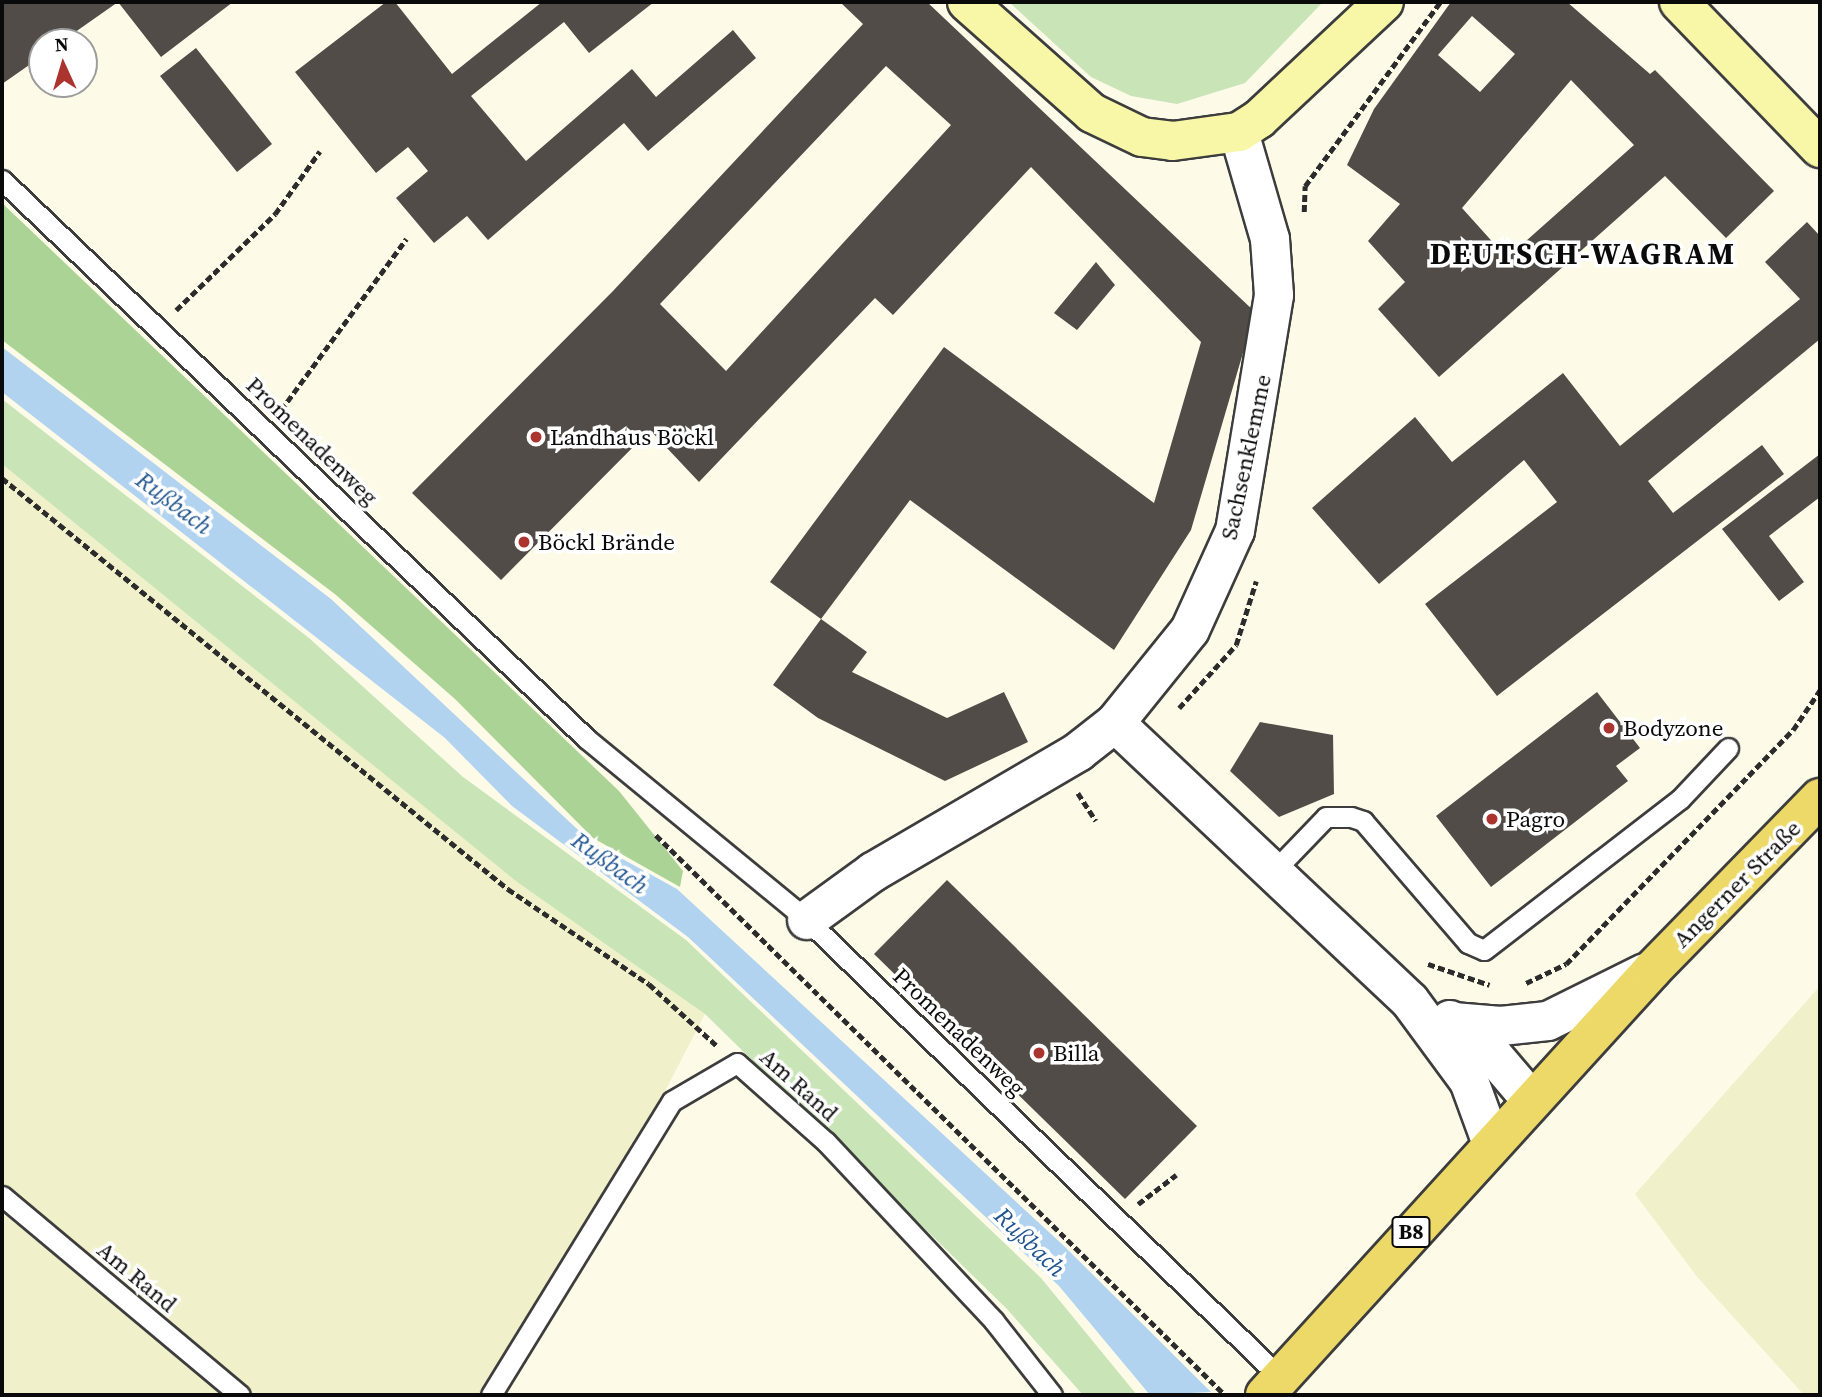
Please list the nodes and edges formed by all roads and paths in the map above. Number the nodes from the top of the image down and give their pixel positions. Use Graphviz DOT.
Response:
graph roads {
  1 [pos="967,2"];
  2 [pos="1384,2"];
  3 [pos="1679,2"];
  4 [pos="1239,132"];
  5 [pos="1820,148"];
  6 [pos="320,150"];
  7 [pos="2,180"];
  8 [pos="406,239"];
  9 [pos="158,329"];
  10 [pos="269,433"];
  11 [pos="2,478"];
  12 [pos="1115,723"];
  13 [pos="1728,748"];
  14 [pos="1074,788"];
  15 [pos="1819,801"];
  16 [pos="1096,821"];
  17 [pos="649,829"];
  18 [pos="1273,873"];
  19 [pos="807,919"];
  20 [pos="1653,969"];
  21 [pos="1410,1001"];
  22 [pos="1453,1022"];
  23 [pos="737,1063"];
  24 [pos="1532,1101"];
  25 [pos="1492,1144"];
  26 [pos="1176,1175"];
  27 [pos="2,1196"];
  28 [pos="1120,1222"];
  29 [pos="1273,1386"];
  30 [pos="240,1395"];
  31 [pos="491,1395"];
  32 [pos="1052,1395"];
  33 [pos="1225,1395"];
  1 -- 4 [label="main road"];
  2 -- 4 [label="main road"];
  3 -- 5 [label="main road"];
  4 -- 12 [label="street, Sachsenklemme"];
  6 -- 9 [label="path"];
  7 -- 9 [label="lane, Promenadenweg"];
  8 -- 10 [label="path"];
  9 -- 10 [label="lane, Promenadenweg"];
  10 -- 19 [label="lane, Promenadenweg"];
  11 -- 23 [label="path"];
  12 -- 18 [label="street"];
  12 -- 19 [label="street, Sachsenklemme"];
  13 -- 18 [label="lane"];
  14 -- 16 [label="path"];
  15 -- 20 [label="main road, Angerner Straße / B8"];
  17 -- 33 [label="path"];
  18 -- 21 [label="street"];
  19 -- 28 [label="lane, Promenadenweg"];
  20 -- 22 [label="street"];
  20 -- 24 [label="main road, B8"];
  21 -- 22 [label="street"];
  21 -- 25 [label="street"];
  22 -- 24 [label="street"];
  23 -- 31 [label="lane, Am Rand"];
  23 -- 32 [label="lane, Am Rand"];
  24 -- 25 [label="main road, B8"];
  25 -- 29 [label="main road, B8"];
  26 -- 28 [label="path"];
  27 -- 30 [label="lane, Am Rand"];
  28 -- 29 [label="lane, Promenadenweg"];
}
